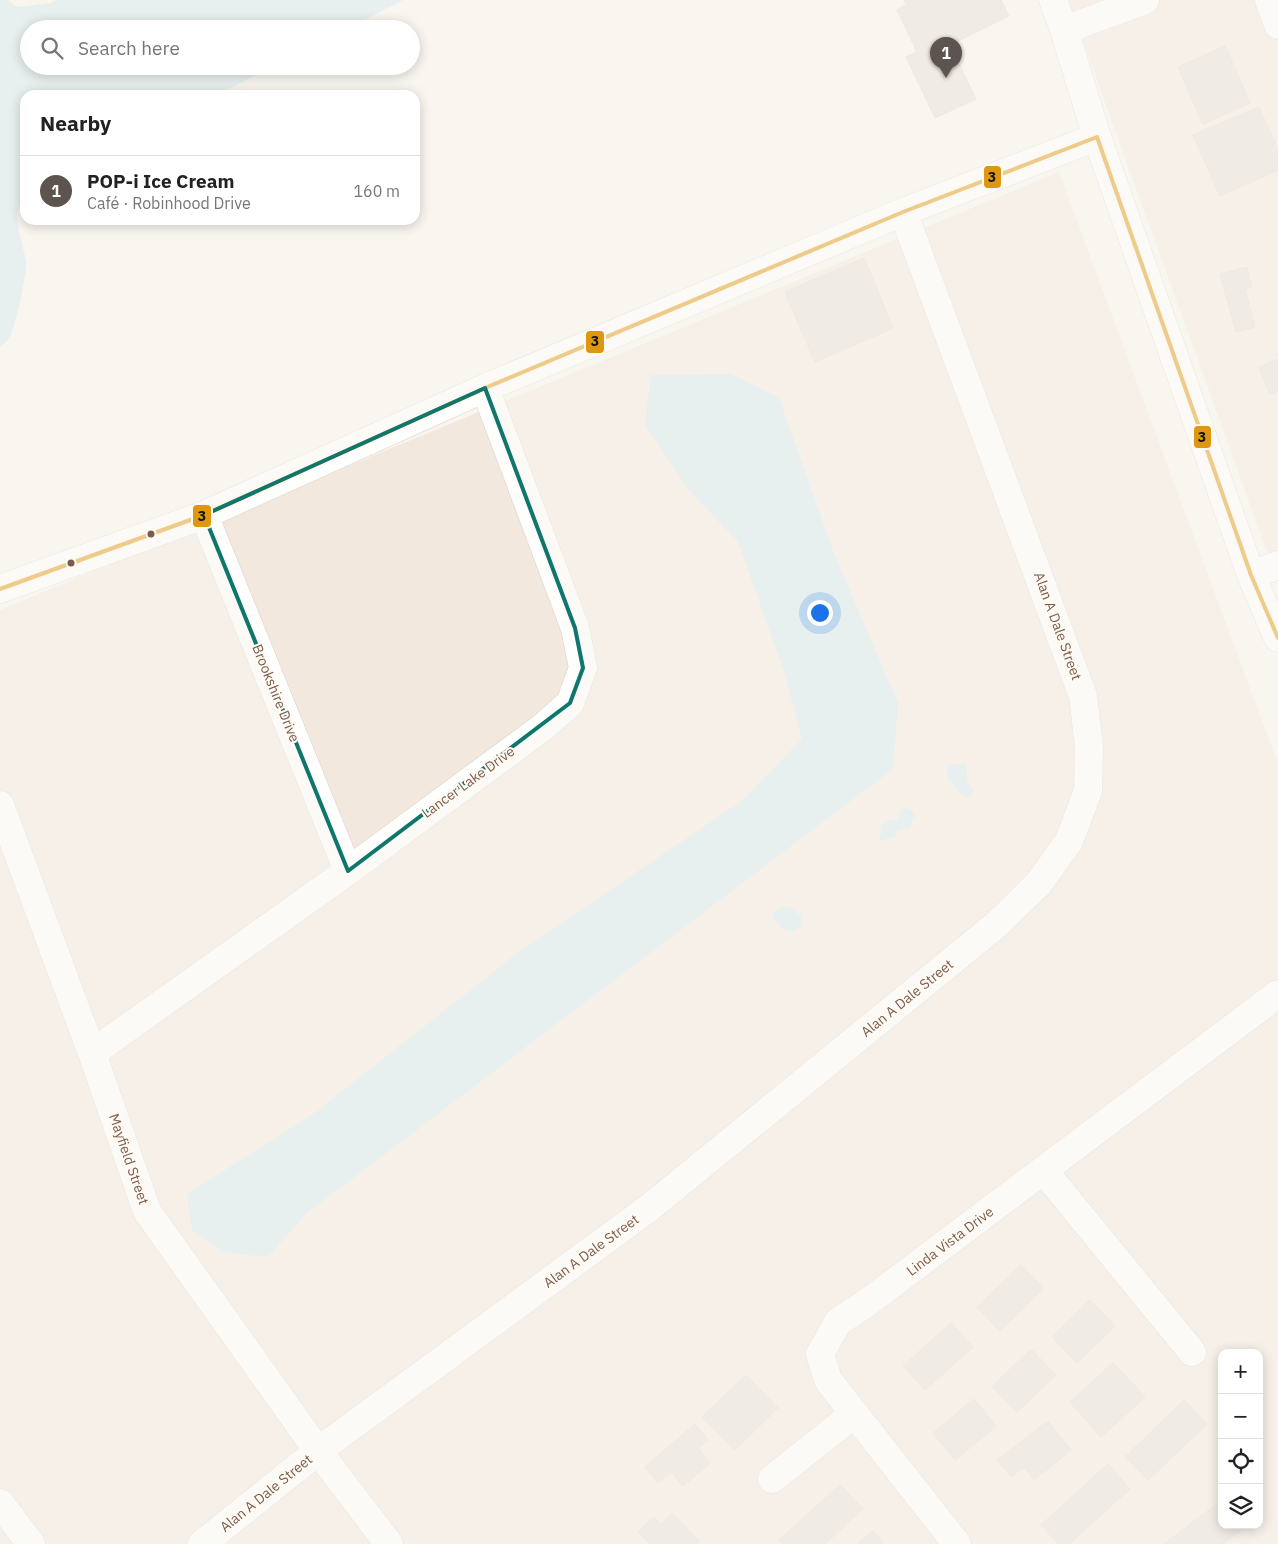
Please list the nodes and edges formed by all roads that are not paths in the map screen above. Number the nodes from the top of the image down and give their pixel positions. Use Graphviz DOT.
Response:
graph roads {
  1 [pos="1053,0"];
  2 [pos="1145,0"];
  3 [pos="1269,0"];
  4 [pos="1278,25"];
  5 [pos="1064,30"];
  6 [pos="1097,137"];
  7 [pos="903,212"];
  8 [pos="485,388"];
  9 [pos="204,515"];
  10 [pos="1278,565"];
  11 [pos="1251,575"];
  12 [pos="0,589"];
  13 [pos="1276,628"];
  14 [pos="0,805"];
  15 [pos="348,871"];
  16 [pos="1278,994"];
  17 [pos="92,1053"];
  18 [pos="1044,1171"];
  19 [pos="1192,1352"];
  20 [pos="854,1414"];
  21 [pos="318,1451"];
  22 [pos="772,1479"];
  23 [pos="0,1502"];
  24 [pos="31,1544"];
  25 [pos="202,1544"];
  26 [pos="388,1544"];
  27 [pos="958,1544"];
  1 -- 5 [label="street"];
  2 -- 5 [label="street"];
  3 -- 4 [label="street"];
  5 -- 6 [label="street"];
  6 -- 7 [label="street"];
  6 -- 11 [label="street"];
  7 -- 8 [label="street"];
  7 -- 21 [label="street, Alan A Dale Street"];
  8 -- 9 [label="street"];
  8 -- 15 [label="street, Lancer Lake Drive"];
  9 -- 12 [label="street"];
  9 -- 15 [label="street, Brookshire Drive"];
  10 -- 11 [label="street"];
  11 -- 13 [label="street"];
  14 -- 17 [label="street, Mayfield Street"];
  15 -- 17 [label="street, Lancer Lake Drive"];
  16 -- 18 [label="street, Linda Vista Drive"];
  17 -- 21 [label="street, Mayfield Street"];
  18 -- 19 [label="street"];
  18 -- 20 [label="street, Linda Vista Drive"];
  20 -- 22 [label="street"];
  20 -- 27 [label="street, Linda Vista Drive"];
  21 -- 25 [label="street, Alan A Dale Street"];
  21 -- 26 [label="street, Mayfield Street"];
  23 -- 24 [label="street"];
}
